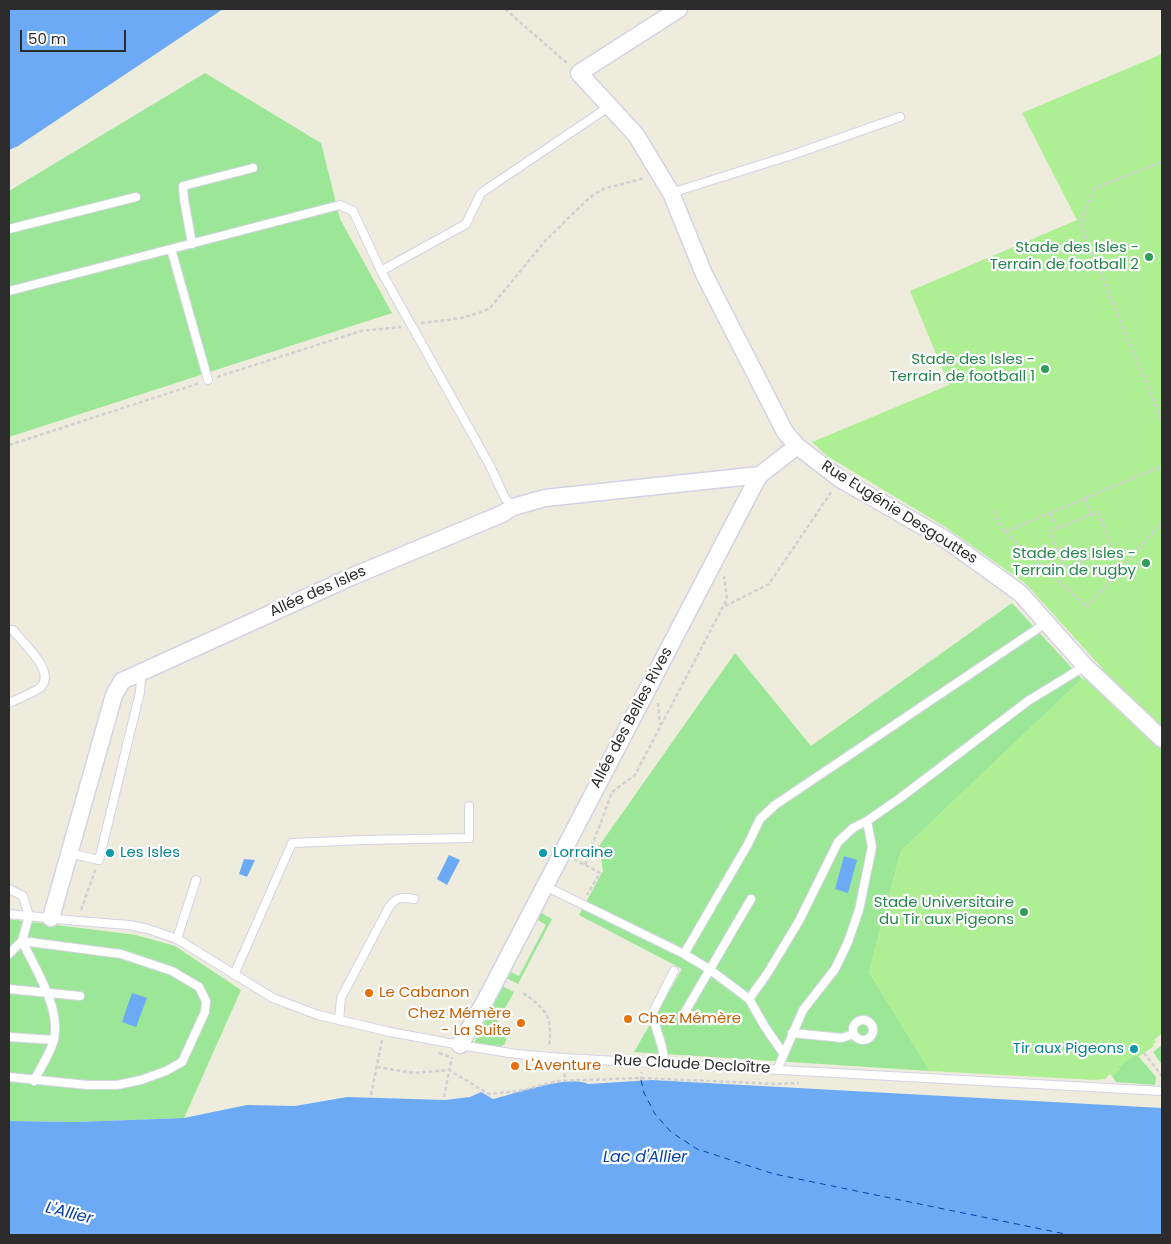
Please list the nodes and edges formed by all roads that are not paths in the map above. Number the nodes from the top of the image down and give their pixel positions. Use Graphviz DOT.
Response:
graph roads {
  1 [pos="680,9"];
  2 [pos="610,106"];
  3 [pos="900,117"];
  4 [pos="253,168"];
  5 [pos="671,193"];
  6 [pos="136,197"];
  7 [pos="9,229"];
  8 [pos="192,244"];
  9 [pos="171,249"];
  10 [pos="381,271"];
  11 [pos="9,291"];
  12 [pos="208,380"];
  13 [pos="797,446"];
  14 [pos="760,475"];
  15 [pos="513,507"];
  16 [pos="1046,623"];
  17 [pos="9,630"];
  18 [pos="1084,666"];
  19 [pos="139,672"];
  20 [pos="9,703"];
  21 [pos="1162,738"];
  22 [pos="469,806"];
  23 [pos="867,821"];
  24 [pos="69,853"];
  25 [pos="196,880"];
  26 [pos="545,886"];
  27 [pos="9,889"];
  28 [pos="414,899"];
  29 [pos="751,899"];
  30 [pos="9,914"];
  31 [pos="29,916"];
  32 [pos="50,918"];
  33 [pos="177,939"];
  34 [pos="22,941"];
  35 [pos="9,954"];
  36 [pos="684,954"];
  37 [pos="709,969"];
  38 [pos="674,971"];
  39 [pos="234,975"];
  40 [pos="9,989"];
  41 [pos="47,993"];
  42 [pos="80,996"];
  43 [pos="748,999"];
  44 [pos="682,1017"];
  45 [pos="339,1020"];
  46 [pos="792,1033"];
  47 [pos="854,1034"];
  48 [pos="9,1036"];
  49 [pos="54,1040"];
  50 [pos="456,1051"];
  51 [pos="783,1053"];
  52 [pos="665,1064"];
  53 [pos="777,1070"];
  54 [pos="9,1077"];
  55 [pos="34,1081"];
  56 [pos="1162,1090"];
  1 -- 2 [label="street, Rue Eugénie Desgouttes"];
  2 -- 5 [label="street, Rue Eugénie Desgouttes"];
  2 -- 10 [label="lane"];
  3 -- 5 [label="lane"];
  4 -- 8 [label="lane"];
  5 -- 13 [label="street, Rue Eugénie Desgouttes"];
  6 -- 7 [label="lane"];
  8 -- 9 [label="lane"];
  8 -- 10 [label="lane"];
  9 -- 11 [label="lane"];
  9 -- 12 [label="lane"];
  10 -- 15 [label="lane"];
  13 -- 14 [label="street, Allée des Belles Rives"];
  13 -- 16 [label="street, Rue Eugénie Desgouttes"];
  14 -- 15 [label="street, Allée des Isles"];
  14 -- 26 [label="street, Allée des Belles Rives"];
  15 -- 19 [label="street, Allée des Isles"];
  16 -- 18 [label="street, Rue Eugénie Desgouttes"];
  16 -- 36 [label="lane"];
  17 -- 20 [label="lane"];
  18 -- 21 [label="street, Rue Eugénie Desgouttes"];
  18 -- 23 [label="lane"];
  19 -- 24 [label="street, Allée des Isles"];
  19 -- 24 [label="lane"];
  22 -- 39 [label="lane"];
  23 -- 43 [label="lane"];
  23 -- 46 [label="lane"];
  24 -- 32 [label="street, Allée des Isles"];
  25 -- 33 [label="lane"];
  26 -- 36 [label="lane"];
  26 -- 50 [label="street, Allée des Belles Rives"];
  27 -- 31 [label="lane"];
  28 -- 45 [label="lane"];
  29 -- 37 [label="lane"];
  30 -- 31 [label="lane, Rue Claude Decloître"];
  31 -- 32 [label="lane, Rue Claude Decloître"];
  31 -- 34 [label="lane"];
  32 -- 33 [label="lane, Rue Claude Decloître"];
  33 -- 39 [label="lane, Rue Claude Decloître"];
  34 -- 35 [label="lane"];
  34 -- 41 [label="lane"];
  34 -- 55 [label="lane"];
  36 -- 37 [label="lane"];
  37 -- 43 [label="lane"];
  37 -- 44 [label="lane"];
  38 -- 52 [label="lane"];
  39 -- 45 [label="lane, Rue Claude Decloître"];
  40 -- 41 [label="lane"];
  41 -- 42 [label="lane"];
  41 -- 49 [label="lane"];
  43 -- 51 [label="lane"];
  45 -- 50 [label="lane, Rue Claude Decloître"];
  46 -- 47 [label="lane"];
  46 -- 51 [label="lane"];
  48 -- 49 [label="lane"];
  49 -- 55 [label="lane"];
  50 -- 52 [label="lane, Rue Claude Decloître"];
  51 -- 53 [label="lane"];
  52 -- 53 [label="lane, Rue Claude Decloître"];
  53 -- 56 [label="lane, Rue Claude Decloître"];
  54 -- 55 [label="lane"];
}
